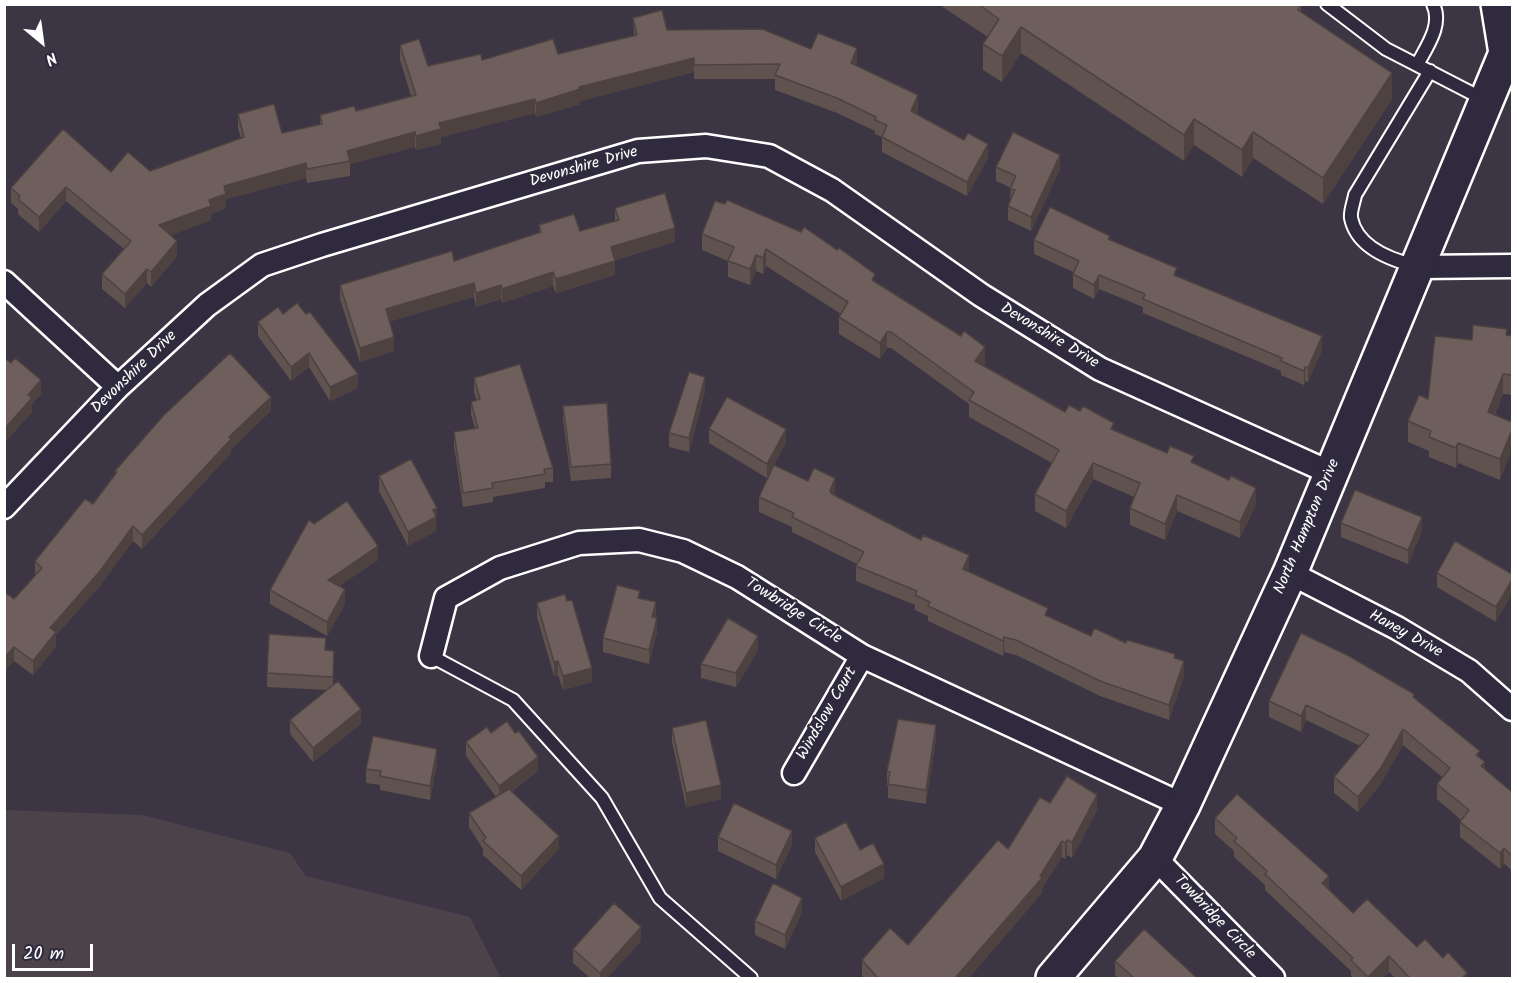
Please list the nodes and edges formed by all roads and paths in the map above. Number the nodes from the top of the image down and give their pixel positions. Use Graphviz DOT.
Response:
graph roads {
  1 [pos="1434,4"];
  2 [pos="1498,4"];
  3 [pos="1328,5"];
  4 [pos="1509,50"];
  5 [pos="1417,65"];
  6 [pos="1430,71"];
  7 [pos="1486,101"];
  8 [pos="1512,266"];
  9 [pos="1419,267"];
  10 [pos="4,282"];
  11 [pos="118,387"];
  12 [pos="1331,473"];
  13 [pos="4,507"];
  14 [pos="1290,573"];
  15 [pos="431,656"];
  16 [pos="862,656"];
  17 [pos="1512,709"];
  18 [pos="794,772"];
  19 [pos="1183,805"];
  20 [pos="1155,858"];
  21 [pos="751,978"];
  22 [pos="1053,978"];
  23 [pos="1274,978"];
  1 -- 5 [label="lane"];
  2 -- 4 [label="street"];
  3 -- 5 [label="lane"];
  4 -- 7 [label="street, North Hampton Drive"];
  5 -- 6 [label="lane"];
  6 -- 7 [label="lane"];
  6 -- 9 [label="lane"];
  7 -- 9 [label="street, North Hampton Drive"];
  8 -- 9 [label="street"];
  9 -- 12 [label="street, North Hampton Drive"];
  10 -- 11 [label="street"];
  11 -- 12 [label="street, Devonshire Drive"];
  11 -- 13 [label="street, Devonshire Drive"];
  12 -- 14 [label="street, North Hampton Drive"];
  14 -- 17 [label="street, Haney Drive"];
  14 -- 19 [label="street, North Hampton Drive"];
  15 -- 16 [label="street, Towbridge Circle"];
  15 -- 21 [label="lane"];
  16 -- 18 [label="street, Windslow Court"];
  16 -- 19 [label="street, Towbridge Circle"];
  19 -- 20 [label="street, North Hampton Drive"];
  20 -- 22 [label="street, North Hampton Drive"];
  20 -- 23 [label="street, Towbridge Circle"];
}
